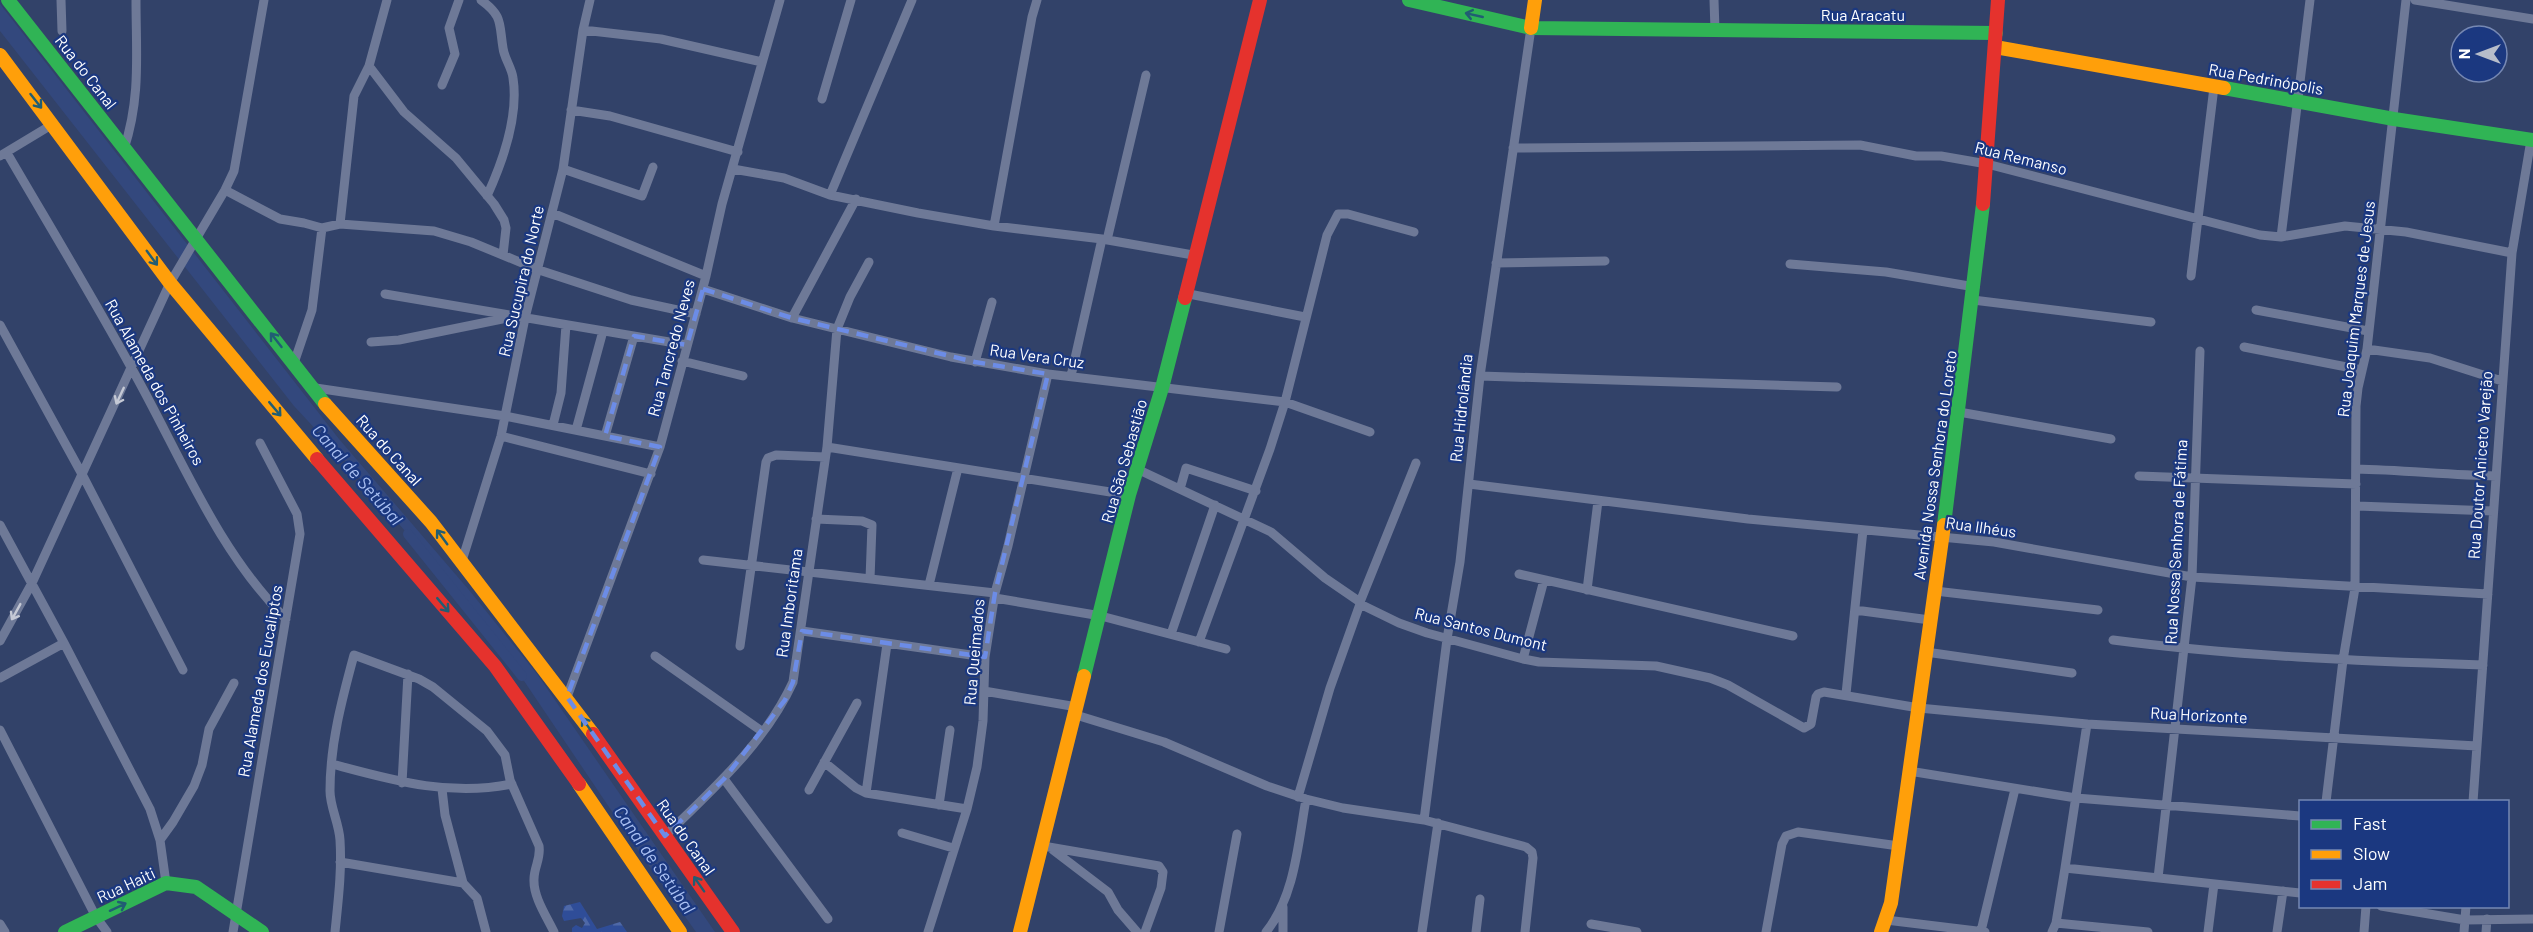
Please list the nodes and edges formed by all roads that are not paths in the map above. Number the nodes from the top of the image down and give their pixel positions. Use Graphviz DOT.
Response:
graph roads {
  1 [pos="8,0"];
  2 [pos="61,0"];
  3 [pos="136,0"];
  4 [pos="264,0"];
  5 [pos="459,0"];
  6 [pos="481,0"];
  7 [pos="590,0"];
  8 [pos="780,0"];
  9 [pos="851,0"];
  10 [pos="912,0"];
  11 [pos="1037,0"];
  12 [pos="1260,0"];
  13 [pos="1409,0"];
  14 [pos="1535,0"];
  15 [pos="1714,0"];
  16 [pos="1998,0"];
  17 [pos="2310,0"];
  18 [pos="2406,0"];
  19 [pos="2415,0"];
  20 [pos="384,1"];
  21 [pos="2533,20"];
  22 [pos="1531,28"];
  23 [pos="583,30"];
  24 [pos="1715,30"];
  25 [pos="62,32"];
  26 [pos="1995,40"];
  27 [pos="0,55"];
  28 [pos="762,62"];
  29 [pos="369,66"];
  30 [pos="1146,75"];
  31 [pos="442,85"];
  32 [pos="2214,87"];
  33 [pos="822,99"];
  34 [pos="2298,101"];
  35 [pos="571,110"];
  36 [pos="2394,119"];
  37 [pos="53,124"];
  38 [pos="2532,138"];
  39 [pos="1513,148"];
  40 [pos="124,149"];
  41 [pos="738,152"];
  42 [pos="4,154"];
  43 [pos="1987,164"];
  44 [pos="654,167"];
  45 [pos="563,169"];
  46 [pos="733,169"];
  47 [pos="225,190"];
  48 [pos="830,195"];
  49 [pos="487,196"];
  50 [pos="856,199"];
  51 [pos="552,213"];
  52 [pos="2197,219"];
  53 [pos="340,224"];
  54 [pos="994,226"];
  55 [pos="322,228"];
  56 [pos="2382,230"];
  57 [pos="1414,232"];
  58 [pos="2281,237"];
  59 [pos="1105,240"];
  60 [pos="193,243"];
  61 [pos="2512,253"];
  62 [pos="503,255"];
  63 [pos="1193,255"];
  64 [pos="1605,261"];
  65 [pos="868,262"];
  66 [pos="1496,263"];
  67 [pos="1790,264"];
  68 [pos="539,270"];
  69 [pos="706,276"];
  70 [pos="2191,276"];
  71 [pos="170,283"];
  72 [pos="703,289"];
  73 [pos="1184,293"];
  74 [pos="1974,293"];
  75 [pos="385,294"];
  76 [pos="992,302"];
  77 [pos="2256,310"];
  78 [pos="696,314"];
  79 [pos="520,317"];
  80 [pos="1305,317"];
  81 [pos="792,318"];
  82 [pos="2151,322"];
  83 [pos="0,325"];
  84 [pos="566,325"];
  85 [pos="837,329"];
  86 [pos="603,331"];
  87 [pos="2368,331"];
  88 [pos="634,336"];
  89 [pos="371,342"];
  90 [pos="687,345"];
  91 [pos="2244,347"];
  92 [pos="2367,349"];
  93 [pos="2200,351"];
  94 [pos="682,361"];
  95 [pos="975,362"];
  96 [pos="294,363"];
  97 [pos="132,369"];
  98 [pos="2362,370"];
  99 [pos="1048,374"];
  100 [pos="743,376"];
  101 [pos="1071,376"];
  102 [pos="1480,376"];
  103 [pos="2502,381"];
  104 [pos="309,387"];
  105 [pos="1837,387"];
  106 [pos="1161,388"];
  107 [pos="1285,402"];
  108 [pos="1959,412"];
  109 [pos="506,416"];
  110 [pos="553,426"];
  111 [pos="576,430"];
  112 [pos="1370,432"];
  113 [pos="501,436"];
  114 [pos="605,436"];
  115 [pos="2111,439"];
  116 [pos="260,443"];
  117 [pos="660,447"];
  118 [pos="827,447"];
  119 [pos="825,457"];
  120 [pos="1416,464"];
  121 [pos="958,468"];
  122 [pos="1137,469"];
  123 [pos="2356,469"];
  124 [pos="651,474"];
  125 [pos="83,476"];
  126 [pos="2139,476"];
  127 [pos="2496,476"];
  128 [pos="2195,477"];
  129 [pos="1023,479"];
  130 [pos="1469,484"];
  131 [pos="2356,484"];
  132 [pos="1180,489"];
  133 [pos="1256,491"];
  134 [pos="1130,495"];
  135 [pos="1598,501"];
  136 [pos="1215,505"];
  137 [pos="2357,506"];
  138 [pos="2493,512"];
  139 [pos="1244,518"];
  140 [pos="816,519"];
  141 [pos="0,525"];
  142 [pos="1863,530"];
  143 [pos="1942,536"];
  144 [pos="703,560"];
  145 [pos="461,564"];
  146 [pos="750,565"];
  147 [pos="808,573"];
  148 [pos="1519,574"];
  149 [pos="2192,577"];
  150 [pos="870,579"];
  151 [pos="1544,580"];
  152 [pos="32,583"];
  153 [pos="929,585"];
  154 [pos="2355,588"];
  155 [pos="1587,590"];
  156 [pos="1935,591"];
  157 [pos="2488,594"];
  158 [pos="995,595"];
  159 [pos="1360,603"];
  160 [pos="1855,610"];
  161 [pos="2098,610"];
  162 [pos="1101,616"];
  163 [pos="286,618"];
  164 [pos="1930,620"];
  165 [pos="802,631"];
  166 [pos="1171,634"];
  167 [pos="1793,636"];
  168 [pos="1447,639"];
  169 [pos="2113,640"];
  170 [pos="0,642"];
  171 [pos="1200,642"];
  172 [pos="64,643"];
  173 [pos="887,645"];
  174 [pos="740,646"];
  175 [pos="1226,649"];
  176 [pos="2186,650"];
  177 [pos="1926,652"];
  178 [pos="655,656"];
  179 [pos="986,657"];
  180 [pos="1523,659"];
  181 [pos="2343,660"];
  182 [pos="2483,665"];
  183 [pos="183,670"];
  184 [pos="2072,673"];
  185 [pos="408,674"];
  186 [pos="0,678"];
  187 [pos="234,683"];
  188 [pos="984,691"];
  189 [pos="1824,692"];
  190 [pos="1846,694"];
  191 [pos="567,697"];
  192 [pos="857,703"];
  193 [pos="1919,708"];
  194 [pos="1076,711"];
  195 [pos="2086,724"];
  196 [pos="2175,729"];
  197 [pos="0,730"];
  198 [pos="950,730"];
  199 [pos="763,732"];
  200 [pos="2334,737"];
  201 [pos="2477,746"];
  202 [pos="824,762"];
  203 [pos="332,764"];
  204 [pos="1909,771"];
  205 [pos="724,779"];
  206 [pos="402,783"];
  207 [pos="512,784"];
  208 [pos="442,789"];
  209 [pos="2015,789"];
  210 [pos="809,790"];
  211 [pos="866,793"];
  212 [pos="1302,798"];
  213 [pos="2076,798"];
  214 [pos="2326,800"];
  215 [pos="2473,800"];
  216 [pos="939,805"];
  217 [pos="2166,806"];
  218 [pos="967,809"];
  219 [pos="2299,816"];
  220 [pos="1424,820"];
  221 [pos="1438,823"];
  222 [pos="902,833"];
  223 [pos="1237,834"];
  224 [pos="665,836"];
  225 [pos="160,840"];
  226 [pos="1899,846"];
  227 [pos="1047,847"];
  228 [pos="953,848"];
  229 [pos="340,862"];
  230 [pos="2065,868"];
  231 [pos="2158,878"];
  232 [pos="166,883"];
  233 [pos="463,883"];
  234 [pos="2214,884"];
  235 [pos="2283,891"];
  236 [pos="2299,893"];
  237 [pos="1480,899"];
  238 [pos="1283,904"];
  239 [pos="2366,908"];
  240 [pos="2393,908"];
  241 [pos="2466,908"];
  242 [pos="237,913"];
  243 [pos="96,917"];
  244 [pos="2533,919"];
  245 [pos="828,920"];
  246 [pos="2467,920"];
  247 [pos="2484,920"];
  248 [pos="0,924"];
  249 [pos="1591,924"];
  250 [pos="1883,926"];
  251 [pos="2054,927"];
  252 [pos="1983,931"];
  253 [pos="4,932"];
  254 [pos="65,932"];
  255 [pos="107,932"];
  256 [pos="233,932"];
  257 [pos="262,932"];
  258 [pos="335,932"];
  259 [pos="486,932"];
  260 [pos="555,932"];
  261 [pos="680,932"];
  262 [pos="733,932"];
  263 [pos="928,932"];
  264 [pos="1020,932"];
  265 [pos="1137,932"];
  266 [pos="1145,932"];
  267 [pos="1219,932"];
  268 [pos="1266,932"];
  269 [pos="1283,932"];
  270 [pos="1422,932"];
  271 [pos="1476,932"];
  272 [pos="1525,932"];
  273 [pos="1637,932"];
  274 [pos="1766,932"];
  275 [pos="2148,932"];
  276 [pos="2208,932"];
  277 [pos="2277,932"];
  278 [pos="2364,932"];
  279 [pos="2464,932"];
  280 [pos="2486,932"];
  1 -- 40 [label="street, Rua do Canal"];
  2 -- 25 [label="street"];
  3 -- 40 [label="street"];
  4 -- 47 [label="street"];
  5 -- 31 [label="street"];
  6 -- 49 [label="street"];
  7 -- 23 [label="street, Rua Sucupira do Norte"];
  8 -- 28 [label="street, Rua Tancredo Neves"];
  9 -- 33 [label="street"];
  10 -- 48 [label="street"];
  11 -- 54 [label="street"];
  12 -- 63 [label="street, Rua São Sebastião"];
  22 -- 13 [label="street, Rua Aracatu, one-way"];
  14 -- 22 [label="street, Rua Hidrolândia"];
  15 -- 24 [label="street"];
  16 -- 26 [label="street, Avenida Nossa Senhora do Loreto"];
  17 -- 34 [label="street"];
  18 -- 36 [label="street, Rua Joaquim Marques de Jesus"];
  19 -- 21 [label="street"];
  20 -- 29 [label="street"];
  22 -- 24 [label="street, Rua Aracatu"];
  22 -- 39 [label="street, Rua Hidrolândia"];
  23 -- 28 [label="street"];
  23 -- 35 [label="street, Rua Sucupira do Norte"];
  24 -- 26 [label="street, Rua Aracatu"];
  26 -- 32 [label="street, Rua Pedrinópolis"];
  26 -- 43 [label="street, Avenida Nossa Senhora do Loreto"];
  27 -- 37 [label="street, one-way"];
  28 -- 41 [label="street, Rua Tancredo Neves"];
  29 -- 49 [label="street"];
  29 -- 53 [label="street"];
  30 -- 59 [label="street"];
  32 -- 34 [label="street, Rua Pedrinópolis"];
  32 -- 52 [label="street"];
  34 -- 36 [label="street, Rua Pedrinópolis"];
  34 -- 58 [label="street"];
  35 -- 41 [label="street"];
  35 -- 45 [label="street, Rua Sucupira do Norte"];
  36 -- 38 [label="street, Rua Pedrinópolis"];
  36 -- 56 [label="street, Rua Joaquim Marques de Jesus"];
  37 -- 42 [label="street"];
  37 -- 71 [label="street, one-way"];
  38 -- 61 [label="street, Rua Doutor Aniceto Varejão"];
  39 -- 43 [label="street, Rua Remanso"];
  39 -- 66 [label="street, Rua Hidrolândia"];
  40 -- 60 [label="street, Rua do Canal"];
  41 -- 46 [label="street, Rua Tancredo Neves"];
  42 -- 97 [label="street, Rua Alameda dos Pinheiros"];
  43 -- 52 [label="street, Rua Remanso"];
  43 -- 74 [label="street, Avenida Nossa Senhora do Loreto"];
  44 -- 45 [label="street"];
  45 -- 51 [label="street, Rua Sucupira do Norte"];
  46 -- 48 [label="street"];
  46 -- 69 [label="street, Rua Tancredo Neves"];
  47 -- 55 [label="street"];
  47 -- 60 [label="street"];
  48 -- 50 [label="street"];
  49 -- 62 [label="street"];
  50 -- 54 [label="street"];
  50 -- 81 [label="street"];
  51 -- 68 [label="street, Rua Sucupira do Norte"];
  51 -- 69 [label="street"];
  52 -- 58 [label="street, Rua Remanso"];
  52 -- 70 [label="street"];
  53 -- 55 [label="street"];
  53 -- 62 [label="street"];
  54 -- 59 [label="street"];
  55 -- 96 [label="street"];
  56 -- 58 [label="street, Rua Remanso"];
  56 -- 61 [label="street, Rua Remanso"];
  56 -- 87 [label="street, Rua Joaquim Marques de Jesus"];
  57 -- 80 [label="street"];
  59 -- 63 [label="street"];
  59 -- 101 [label="street"];
  60 -- 71 [label="street"];
  96 -- 60 [label="street, Rua do Canal, one-way"];
  61 -- 103 [label="street, Rua Doutor Aniceto Varejão"];
  62 -- 68 [label="street"];
  63 -- 73 [label="street, Rua São Sebastião"];
  64 -- 66 [label="street"];
  65 -- 85 [label="street, Rua Imboritama"];
  66 -- 102 [label="street, Rua Hidrolândia"];
  67 -- 74 [label="street"];
  68 -- 78 [label="street"];
  68 -- 79 [label="street, Rua Sucupira do Norte"];
  69 -- 72 [label="street, Rua Tancredo Neves"];
  71 -- 97 [label="street"];
  71 -- 261 [label="street, one-way"];
  72 -- 78 [label="street, Rua Tancredo Neves"];
  72 -- 81 [label="street, Rua Vera Cruz"];
  73 -- 80 [label="street"];
  73 -- 106 [label="street, Rua São Sebastião"];
  74 -- 82 [label="street"];
  74 -- 108 [label="street, Avenida Nossa Senhora do Loreto"];
  75 -- 79 [label="street"];
  76 -- 95 [label="street"];
  77 -- 87 [label="street"];
  78 -- 90 [label="street, Rua Tancredo Neves"];
  79 -- 84 [label="street"];
  79 -- 89 [label="street"];
  79 -- 109 [label="street, Rua Sucupira do Norte"];
  80 -- 107 [label="street"];
  81 -- 85 [label="street, Rua Vera Cruz"];
  83 -- 125 [label="street"];
  84 -- 86 [label="street"];
  84 -- 110 [label="street"];
  85 -- 95 [label="street, Rua Vera Cruz"];
  85 -- 118 [label="street, Rua Imboritama"];
  86 -- 88 [label="street"];
  86 -- 111 [label="street"];
  87 -- 92 [label="street, Rua Joaquim Marques de Jesus"];
  88 -- 90 [label="street"];
  88 -- 114 [label="street"];
  90 -- 94 [label="street, Rua Tancredo Neves"];
  91 -- 98 [label="street"];
  92 -- 98 [label="street, Rua Joaquim Marques de Jesus"];
  92 -- 103 [label="street"];
  93 -- 128 [label="street, Rua Nossa Senhora de Fátima"];
  94 -- 100 [label="street"];
  94 -- 117 [label="street, Rua Tancredo Neves"];
  95 -- 99 [label="street, Rua Vera Cruz"];
  96 -- 104 [label="street, Rua do Canal"];
  97 -- 125 [label="street, one-way"];
  97 -- 163 [label="street, Rua Alameda dos Pinheiros"];
  98 -- 123 [label="street, Rua Joaquim Marques de Jesus"];
  99 -- 101 [label="street, Rua Vera Cruz"];
  99 -- 129 [label="street, Rua Queimados"];
  101 -- 106 [label="street, Rua Vera Cruz"];
  102 -- 105 [label="street"];
  102 -- 130 [label="street, Rua Hidrolândia"];
  103 -- 127 [label="street, Rua Doutor Aniceto Varejão"];
  104 -- 109 [label="street"];
  145 -- 104 [label="street, Rua do Canal, one-way"];
  106 -- 107 [label="street, Rua Vera Cruz"];
  106 -- 122 [label="street, Rua São Sebastião"];
  107 -- 112 [label="street, Rua Vera Cruz"];
  107 -- 133 [label="street"];
  108 -- 115 [label="street"];
  108 -- 143 [label="street, Avenida Nossa Senhora do Loreto"];
  109 -- 110 [label="street"];
  109 -- 113 [label="street, Rua Sucupira do Norte"];
  110 -- 111 [label="street"];
  111 -- 114 [label="street"];
  113 -- 124 [label="street"];
  113 -- 145 [label="street, Rua Sucupira do Norte"];
  114 -- 117 [label="street"];
  116 -- 163 [label="street, Rua Alameda dos Eucaliptos"];
  117 -- 124 [label="street, Rua Tancredo Neves"];
  118 -- 119 [label="street, Rua Imboritama"];
  118 -- 121 [label="street"];
  119 -- 140 [label="street, Rua Imboritama"];
  119 -- 146 [label="street"];
  120 -- 159 [label="street"];
  121 -- 129 [label="street"];
  121 -- 153 [label="street"];
  122 -- 132 [label="street, Rua Santos Dumont"];
  122 -- 134 [label="street, Rua São Sebastião"];
  123 -- 127 [label="street"];
  123 -- 131 [label="street, Rua Joaquim Marques de Jesus"];
  124 -- 191 [label="street, Rua Tancredo Neves"];
  125 -- 152 [label="street"];
  125 -- 183 [label="street"];
  126 -- 128 [label="street"];
  127 -- 138 [label="street, Rua Doutor Aniceto Varejão"];
  128 -- 131 [label="street"];
  128 -- 149 [label="street, Rua Nossa Senhora de Fátima"];
  129 -- 134 [label="street"];
  129 -- 158 [label="street, Rua Queimados"];
  130 -- 135 [label="street, Rua Ilhéus"];
  130 -- 168 [label="street, Rua Hidrolândia"];
  131 -- 137 [label="street, Rua Joaquim Marques de Jesus"];
  132 -- 133 [label="street"];
  132 -- 136 [label="street, Rua Santos Dumont"];
  133 -- 139 [label="street"];
  134 -- 162 [label="street, Rua São Sebastião"];
  135 -- 142 [label="street, Rua Ilhéus"];
  135 -- 155 [label="street"];
  136 -- 139 [label="street, Rua Santos Dumont"];
  136 -- 166 [label="street"];
  137 -- 138 [label="street"];
  137 -- 154 [label="street, Rua Joaquim Marques de Jesus"];
  138 -- 157 [label="street, Rua Doutor Aniceto Varejão"];
  139 -- 159 [label="street, Rua Santos Dumont"];
  139 -- 171 [label="street"];
  140 -- 147 [label="street, Rua Imboritama"];
  140 -- 150 [label="street"];
  141 -- 152 [label="street"];
  142 -- 143 [label="street, Rua Ilhéus"];
  142 -- 160 [label="street"];
  143 -- 149 [label="street, Rua Ilhéus"];
  143 -- 156 [label="street, Avenida Nossa Senhora do Loreto"];
  144 -- 146 [label="street"];
  145 -- 191 [label="street, Rua do Canal"];
  146 -- 147 [label="street"];
  146 -- 174 [label="street"];
  147 -- 150 [label="street"];
  147 -- 165 [label="street, Rua Imboritama"];
  148 -- 151 [label="street"];
  149 -- 154 [label="street, Rua Ilhéus"];
  149 -- 176 [label="street, Rua Nossa Senhora de Fátima"];
  150 -- 153 [label="street"];
  151 -- 155 [label="street"];
  151 -- 180 [label="street"];
  152 -- 170 [label="street, one-way"];
  152 -- 172 [label="street"];
  153 -- 158 [label="street"];
  154 -- 157 [label="street, Rua Ilhéus"];
  154 -- 181 [label="street, Rua Joaquim Marques de Jesus"];
  155 -- 167 [label="street"];
  156 -- 161 [label="street"];
  156 -- 164 [label="street, Avenida Nossa Senhora do Loreto"];
  157 -- 182 [label="street, Rua Doutor Aniceto Varejão"];
  158 -- 162 [label="street"];
  158 -- 179 [label="street, Rua Queimados"];
  159 -- 168 [label="street, Rua Santos Dumont"];
  159 -- 212 [label="street"];
  160 -- 164 [label="street"];
  160 -- 190 [label="street"];
  162 -- 166 [label="street"];
  162 -- 194 [label="street, Rua São Sebastião"];
  163 -- 242 [label="street, Rua Alameda dos Eucaliptos"];
  164 -- 177 [label="street, Avenida Nossa Senhora do Loreto"];
  165 -- 173 [label="street"];
  165 -- 199 [label="street, Rua Imboritama"];
  166 -- 171 [label="street"];
  168 -- 180 [label="street, Rua Santos Dumont"];
  168 -- 220 [label="street, Rua Hidrolândia"];
  169 -- 176 [label="street"];
  171 -- 175 [label="street"];
  172 -- 186 [label="street"];
  172 -- 225 [label="street"];
  173 -- 179 [label="street"];
  173 -- 211 [label="street"];
  176 -- 181 [label="street"];
  176 -- 196 [label="street, Rua Nossa Senhora de Fátima"];
  177 -- 184 [label="street"];
  177 -- 193 [label="street, Avenida Nossa Senhora do Loreto"];
  178 -- 199 [label="street"];
  179 -- 188 [label="street, Rua Queimados"];
  180 -- 189 [label="street, Rua Santos Dumont"];
  181 -- 182 [label="street"];
  181 -- 200 [label="street, Rua Joaquim Marques de Jesus"];
  182 -- 201 [label="street, Rua Doutor Aniceto Varejão"];
  185 -- 203 [label="street"];
  185 -- 206 [label="street"];
  185 -- 207 [label="street"];
  187 -- 225 [label="street"];
  188 -- 194 [label="street"];
  188 -- 218 [label="street, Rua Queimados"];
  189 -- 190 [label="street, Rua Horizonte"];
  190 -- 193 [label="street, Rua Horizonte"];
  224 -- 191 [label="street, Rua do Canal, one-way"];
  192 -- 202 [label="street"];
  193 -- 195 [label="street, Rua Horizonte"];
  193 -- 204 [label="street, Avenida Nossa Senhora do Loreto"];
  194 -- 212 [label="street"];
  194 -- 227 [label="street, Rua São Sebastião"];
  195 -- 196 [label="street, Rua Horizonte"];
  195 -- 213 [label="street"];
  196 -- 200 [label="street, Rua Horizonte"];
  196 -- 217 [label="street, Rua Nossa Senhora de Fátima"];
  197 -- 243 [label="street"];
  198 -- 216 [label="street"];
  199 -- 205 [label="street, Rua Imboritama"];
  200 -- 201 [label="street, Rua Horizonte"];
  200 -- 214 [label="street, Rua Joaquim Marques de Jesus"];
  201 -- 215 [label="street, Rua Doutor Aniceto Varejão"];
  202 -- 210 [label="street"];
  202 -- 211 [label="street"];
  203 -- 206 [label="street"];
  203 -- 229 [label="street"];
  204 -- 209 [label="street"];
  204 -- 226 [label="street, Avenida Nossa Senhora do Loreto"];
  205 -- 224 [label="street, Rua Imboritama"];
  205 -- 245 [label="street"];
  206 -- 208 [label="street"];
  207 -- 208 [label="street"];
  207 -- 260 [label="street"];
  208 -- 233 [label="street"];
  209 -- 213 [label="street"];
  209 -- 252 [label="street"];
  211 -- 216 [label="street"];
  212 -- 220 [label="street"];
  212 -- 238 [label="street"];
  213 -- 217 [label="street"];
  213 -- 230 [label="street"];
  216 -- 218 [label="street"];
  217 -- 219 [label="street"];
  217 -- 231 [label="street, Rua Nossa Senhora de Fátima"];
  218 -- 228 [label="street, Rua Queimados"];
  220 -- 221 [label="street"];
  221 -- 270 [label="street"];
  221 -- 272 [label="street"];
  222 -- 228 [label="street"];
  223 -- 267 [label="street"];
  262 -- 224 [label="street, Rua do Canal, one-way"];
  225 -- 232 [label="street"];
  226 -- 250 [label="street, Avenida Nossa Senhora do Loreto"];
  226 -- 274 [label="street"];
  227 -- 264 [label="street, Rua São Sebastião"];
  227 -- 265 [label="street"];
  227 -- 266 [label="street"];
  228 -- 263 [label="street, Rua Queimados"];
  229 -- 233 [label="street"];
  229 -- 258 [label="street"];
  230 -- 231 [label="street"];
  230 -- 251 [label="street"];
  231 -- 234 [label="street"];
  232 -- 242 [label="street, Rua Haiti"];
  243 -- 232 [label="street, Rua Haiti, one-way"];
  233 -- 259 [label="street"];
  234 -- 235 [label="street"];
  234 -- 276 [label="street"];
  235 -- 236 [label="street"];
  235 -- 277 [label="street"];
  237 -- 271 [label="street"];
  238 -- 268 [label="street"];
  238 -- 269 [label="street"];
  239 -- 278 [label="street"];
  240 -- 246 [label="street"];
  241 -- 246 [label="street"];
  242 -- 256 [label="street, Rua Alameda dos Eucaliptos"];
  242 -- 257 [label="street, Rua Haiti"];
  243 -- 254 [label="street, Rua Haiti"];
  243 -- 255 [label="street"];
  244 -- 247 [label="street"];
  246 -- 247 [label="street"];
  246 -- 279 [label="street"];
  247 -- 280 [label="street"];
  248 -- 253 [label="street"];
  249 -- 273 [label="street"];
  250 -- 252 [label="street"];
  251 -- 275 [label="street"];
}
